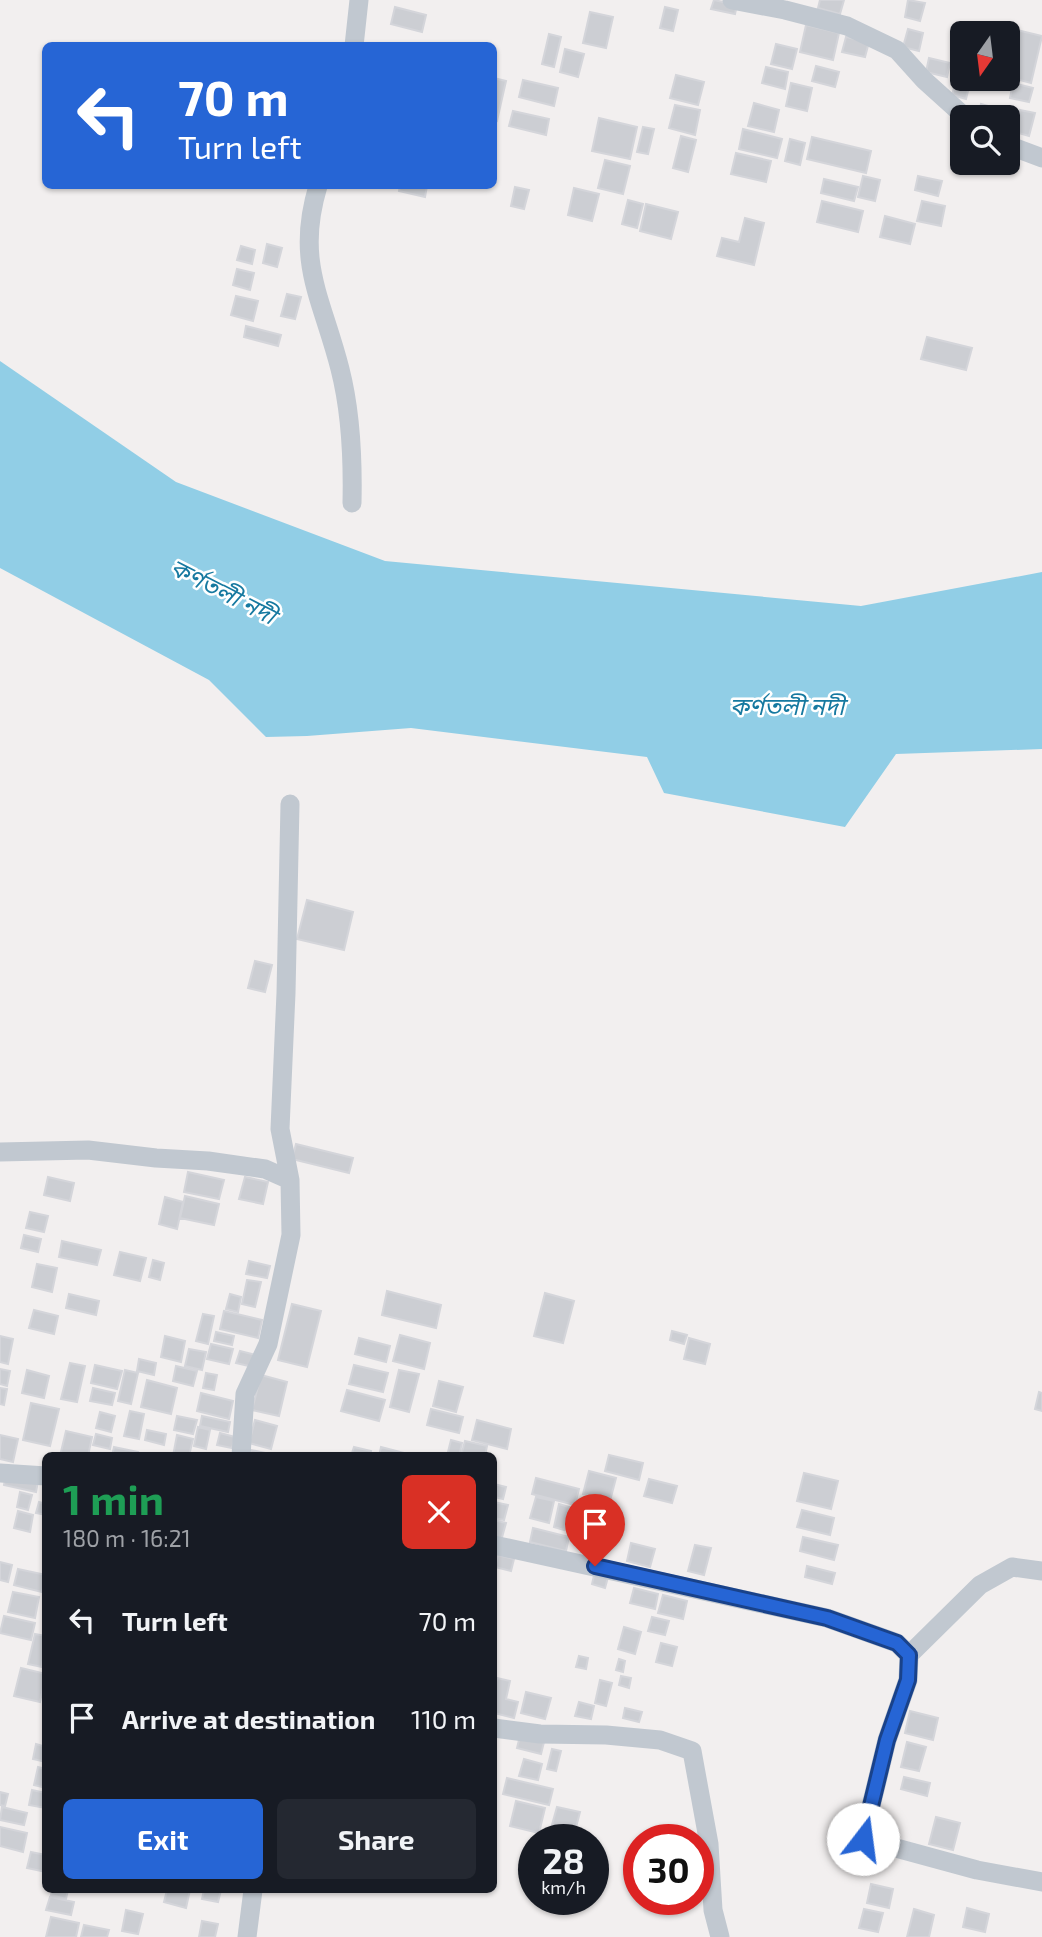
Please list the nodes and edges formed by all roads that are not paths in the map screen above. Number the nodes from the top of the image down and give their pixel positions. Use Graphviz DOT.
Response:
graph roads {
  1 [pos="359,0"];
  2 [pos="732,0"];
  3 [pos="354,42"];
  4 [pos="952,105"];
  5 [pos="1020,150"];
  6 [pos="1042,158"];
  7 [pos="317,189"];
  8 [pos="352,503"];
  9 [pos="290,803"];
  10 [pos="0,1152"];
  11 [pos="290,1180"];
  12 [pos="241,1452"];
  13 [pos="0,1473"];
  14 [pos="42,1476"];
  15 [pos="497,1546"];
  16 [pos="1042,1571"];
  17 [pos="909,1655"];
  18 [pos="497,1728"];
  19 [pos="1042,1882"];
  20 [pos="253,1893"];
  21 [pos="247,1937"];
  22 [pos="720,1937"];
  1 -- 3 [label="street"];
  2 -- 4 [label="street"];
  5 -- 6 [label="street"];
  7 -- 8 [label="street"];
  9 -- 11 [label="street"];
  10 -- 11 [label="street"];
  11 -- 12 [label="street"];
  13 -- 14 [label="street"];
  15 -- 17 [label="street"];
  16 -- 17 [label="street"];
  17 -- 19 [label="street"];
  18 -- 22 [label="street"];
  20 -- 21 [label="street"];
}
